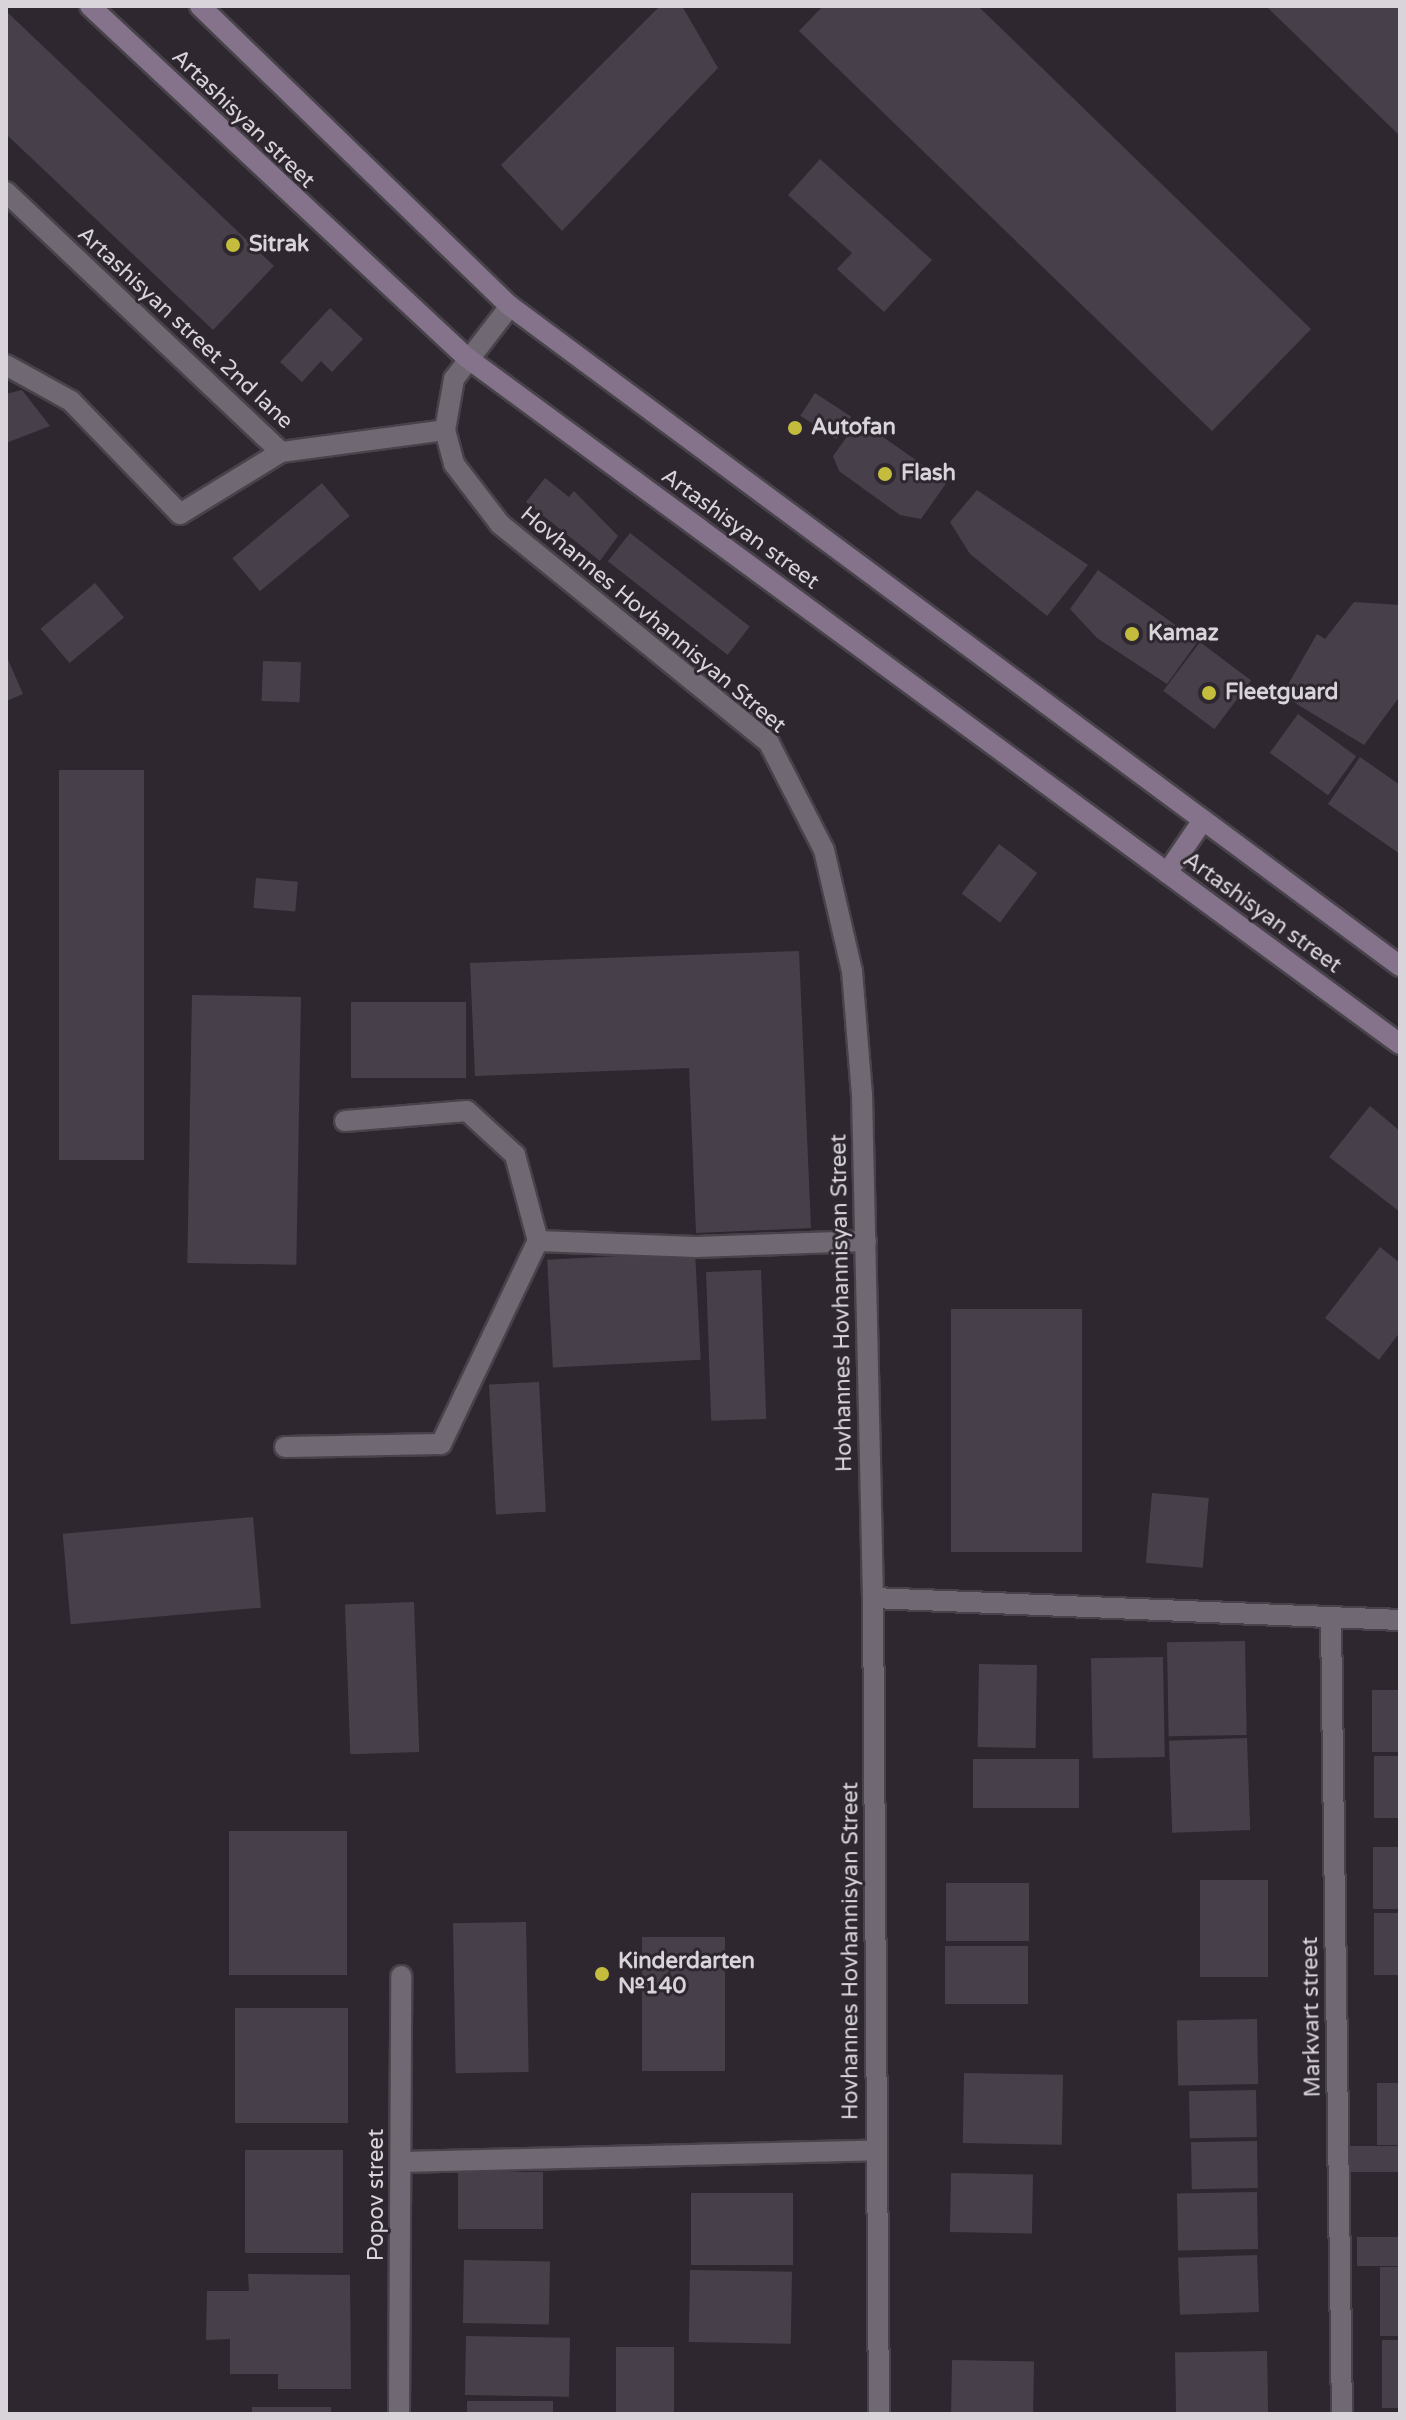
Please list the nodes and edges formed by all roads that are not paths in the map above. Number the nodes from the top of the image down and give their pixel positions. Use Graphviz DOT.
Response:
graph roads {
  1 [pos="90,6"];
  2 [pos="200,6"];
  3 [pos="6,192"];
  4 [pos="510,306"];
  5 [pos="466,357"];
  6 [pos="6,365"];
  7 [pos="445,430"];
  8 [pos="281,452"];
  9 [pos="1203,820"];
  10 [pos="1167,873"];
  11 [pos="1400,966"];
  12 [pos="1400,1044"];
  13 [pos="345,1121"];
  14 [pos="538,1241"];
  15 [pos="866,1241"];
  16 [pos="285,1447"];
  17 [pos="873,1598"];
  18 [pos="1331,1620"];
  19 [pos="1400,1620"];
  20 [pos="401,1976"];
  21 [pos="877,2150"];
  22 [pos="401,2162"];
  23 [pos="399,2414"];
  24 [pos="879,2414"];
  25 [pos="1342,2414"];
  1 -- 5 [label="main road, Artashisyan street"];
  2 -- 4 [label="main road, Artashisyan street"];
  3 -- 8 [label="street, Artashisyan street 2nd lane"];
  4 -- 5 [label="street"];
  4 -- 9 [label="main road, Artashisyan street"];
  5 -- 7 [label="street"];
  5 -- 10 [label="main road, Artashisyan street"];
  6 -- 8 [label="street"];
  7 -- 8 [label="street, Artashisyan street 2nd lane"];
  7 -- 15 [label="street, Hovhannes Hovhannisyan Street"];
  9 -- 10 [label="main road"];
  9 -- 11 [label="main road, Artashisyan street"];
  10 -- 12 [label="main road, Artashisyan street"];
  13 -- 14 [label="street"];
  14 -- 15 [label="street"];
  14 -- 16 [label="street"];
  15 -- 17 [label="street, Hovhannes Hovhannisyan Street"];
  17 -- 18 [label="street"];
  17 -- 21 [label="street, Hovhannes Hovhannisyan Street"];
  18 -- 19 [label="street"];
  18 -- 25 [label="street, Markvart street"];
  20 -- 22 [label="street, Popov street"];
  21 -- 22 [label="street"];
  21 -- 24 [label="street, Hovhannes Hovhannisyan Street"];
  22 -- 23 [label="street, Popov street"];
}
